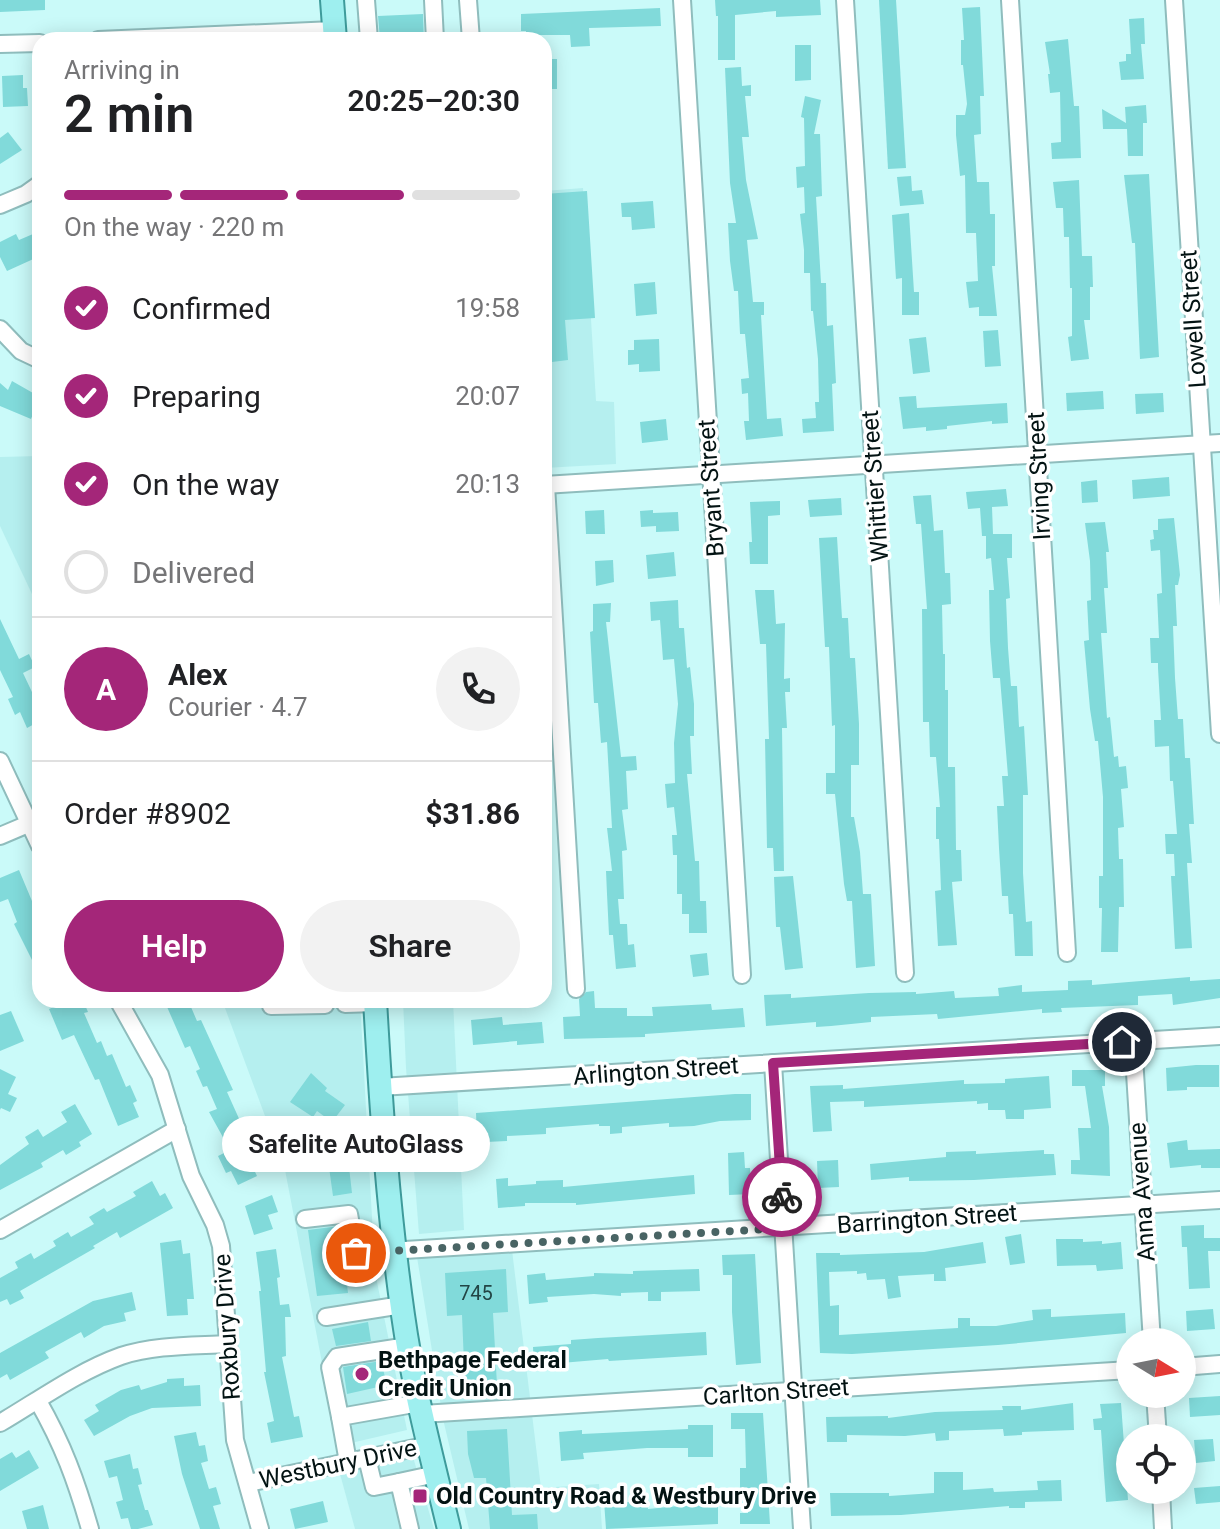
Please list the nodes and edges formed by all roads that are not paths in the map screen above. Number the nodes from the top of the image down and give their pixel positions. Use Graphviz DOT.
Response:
graph roads {
  1 [pos="332,0"];
  2 [pos="366,0"];
  3 [pos="433,0"];
  4 [pos="468,0"];
  5 [pos="682,0"];
  6 [pos="845,0"];
  7 [pos="1010,0"];
  8 [pos="1174,0"];
  9 [pos="334,32"];
  10 [pos="368,32"];
  11 [pos="435,32"];
  12 [pos="470,32"];
  13 [pos="32,43"];
  14 [pos="0,44"];
  15 [pos="32,190"];
  16 [pos="0,205"];
  17 [pos="0,329"];
  18 [pos="32,356"];
  19 [pos="1220,443"];
  20 [pos="1201,445"];
  21 [pos="1038,455"];
  22 [pos="874,465"];
  23 [pos="710,475"];
  24 [pos="552,485"];
  25 [pos="552,599"];
  26 [pos="1220,734"];
  27 [pos="0,761"];
  28 [pos="32,817"];
  29 [pos="32,823"];
  30 [pos="0,836"];
  31 [pos="1067,953"];
  32 [pos="905,973"];
  33 [pos="742,975"];
  34 [pos="576,989"];
  35 [pos="122,1008"];
  36 [pos="375,1008"];
  37 [pos="1220,1036"];
  38 [pos="1133,1041"];
  39 [pos="773,1063"];
  40 [pos="380,1087"];
  41 [pos="177,1129"];
  42 [pos="1220,1200"];
  43 [pos="1143,1205"];
  44 [pos="305,1219"];
  45 [pos="785,1228"];
  46 [pos="0,1230"];
  47 [pos="395,1250"];
  48 [pos="402,1305"];
  49 [pos="326,1317"];
  50 [pos="1151,1328"];
  51 [pos="227,1344"];
  52 [pos="408,1346"];
  53 [pos="1220,1364"];
  54 [pos="1196,1366"];
  55 [pos="1116,1371"];
  56 [pos="793,1391"];
  57 [pos="38,1401"];
  58 [pos="421,1408"];
  59 [pos="340,1417"];
  60 [pos="0,1423"];
  61 [pos="429,1445"];
  62 [pos="367,1458"];
  63 [pos="348,1462"];
  64 [pos="436,1474"];
  65 [pos="399,1482"];
  66 [pos="248,1483"];
  67 [pos="1162,1504"];
  68 [pos="90,1529"];
  69 [pos="260,1529"];
  70 [pos="410,1529"];
  71 [pos="449,1529"];
  72 [pos="802,1529"];
  73 [pos="1163,1529"];
  1 -- 9 [label="main road"];
  2 -- 10 [label="street"];
  3 -- 11 [label="street"];
  4 -- 12 [label="street"];
  5 -- 23 [label="street, Bryant Street"];
  6 -- 22 [label="street, Whittier Street"];
  7 -- 21 [label="street, Irving Street"];
  8 -- 20 [label="street, Lowell Street"];
  13 -- 14 [label="street"];
  15 -- 16 [label="street"];
  17 -- 18 [label="street"];
  19 -- 20 [label="street"];
  20 -- 21 [label="street"];
  20 -- 26 [label="street, Lowell Street"];
  21 -- 22 [label="street"];
  21 -- 31 [label="street, Irving Street"];
  22 -- 23 [label="street"];
  22 -- 32 [label="street, Whittier Street"];
  23 -- 24 [label="street"];
  23 -- 33 [label="street, Bryant Street"];
  25 -- 34 [label="street"];
  27 -- 28 [label="street"];
  29 -- 30 [label="street"];
  35 -- 41 [label="street, Roxbury Drive"];
  36 -- 40 [label="main road"];
  37 -- 38 [label="street, Arlington Street"];
  38 -- 39 [label="street, Arlington Street"];
  38 -- 43 [label="street, Anna Avenue"];
  39 -- 40 [label="street, Arlington Street"];
  39 -- 45 [label="street"];
  40 -- 47 [label="main road"];
  41 -- 46 [label="street"];
  41 -- 51 [label="street, Roxbury Drive"];
  42 -- 43 [label="street, Barrington Street"];
  43 -- 45 [label="street, Barrington Street"];
  43 -- 50 [label="street, Anna Avenue"];
  44 -- 47 [label="street, Barrington Street"];
  45 -- 47 [label="street, Barrington Street"];
  45 -- 56 [label="street"];
  47 -- 48 [label="main road"];
  48 -- 49 [label="street"];
  48 -- 52 [label="main road"];
  51 -- 57 [label="street"];
  51 -- 66 [label="street, Roxbury Drive"];
  52 -- 58 [label="main road"];
  52 -- 59 [label="street"];
  53 -- 54 [label="street"];
  55 -- 56 [label="street, Carlton Street"];
  56 -- 58 [label="street, Carlton Street"];
  56 -- 72 [label="street"];
  57 -- 60 [label="street"];
  57 -- 68 [label="street"];
  58 -- 59 [label="street, Carlton Street"];
  58 -- 61 [label="main road"];
  59 -- 63 [label="street"];
  61 -- 62 [label="street, Westbury Drive"];
  61 -- 64 [label="main road"];
  62 -- 63 [label="street, Westbury Drive"];
  62 -- 65 [label="street"];
  63 -- 66 [label="street, Westbury Drive"];
  64 -- 65 [label="street"];
  64 -- 71 [label="main road"];
  65 -- 70 [label="street"];
  66 -- 69 [label="street, Roxbury Drive"];
  67 -- 73 [label="street"];
}
